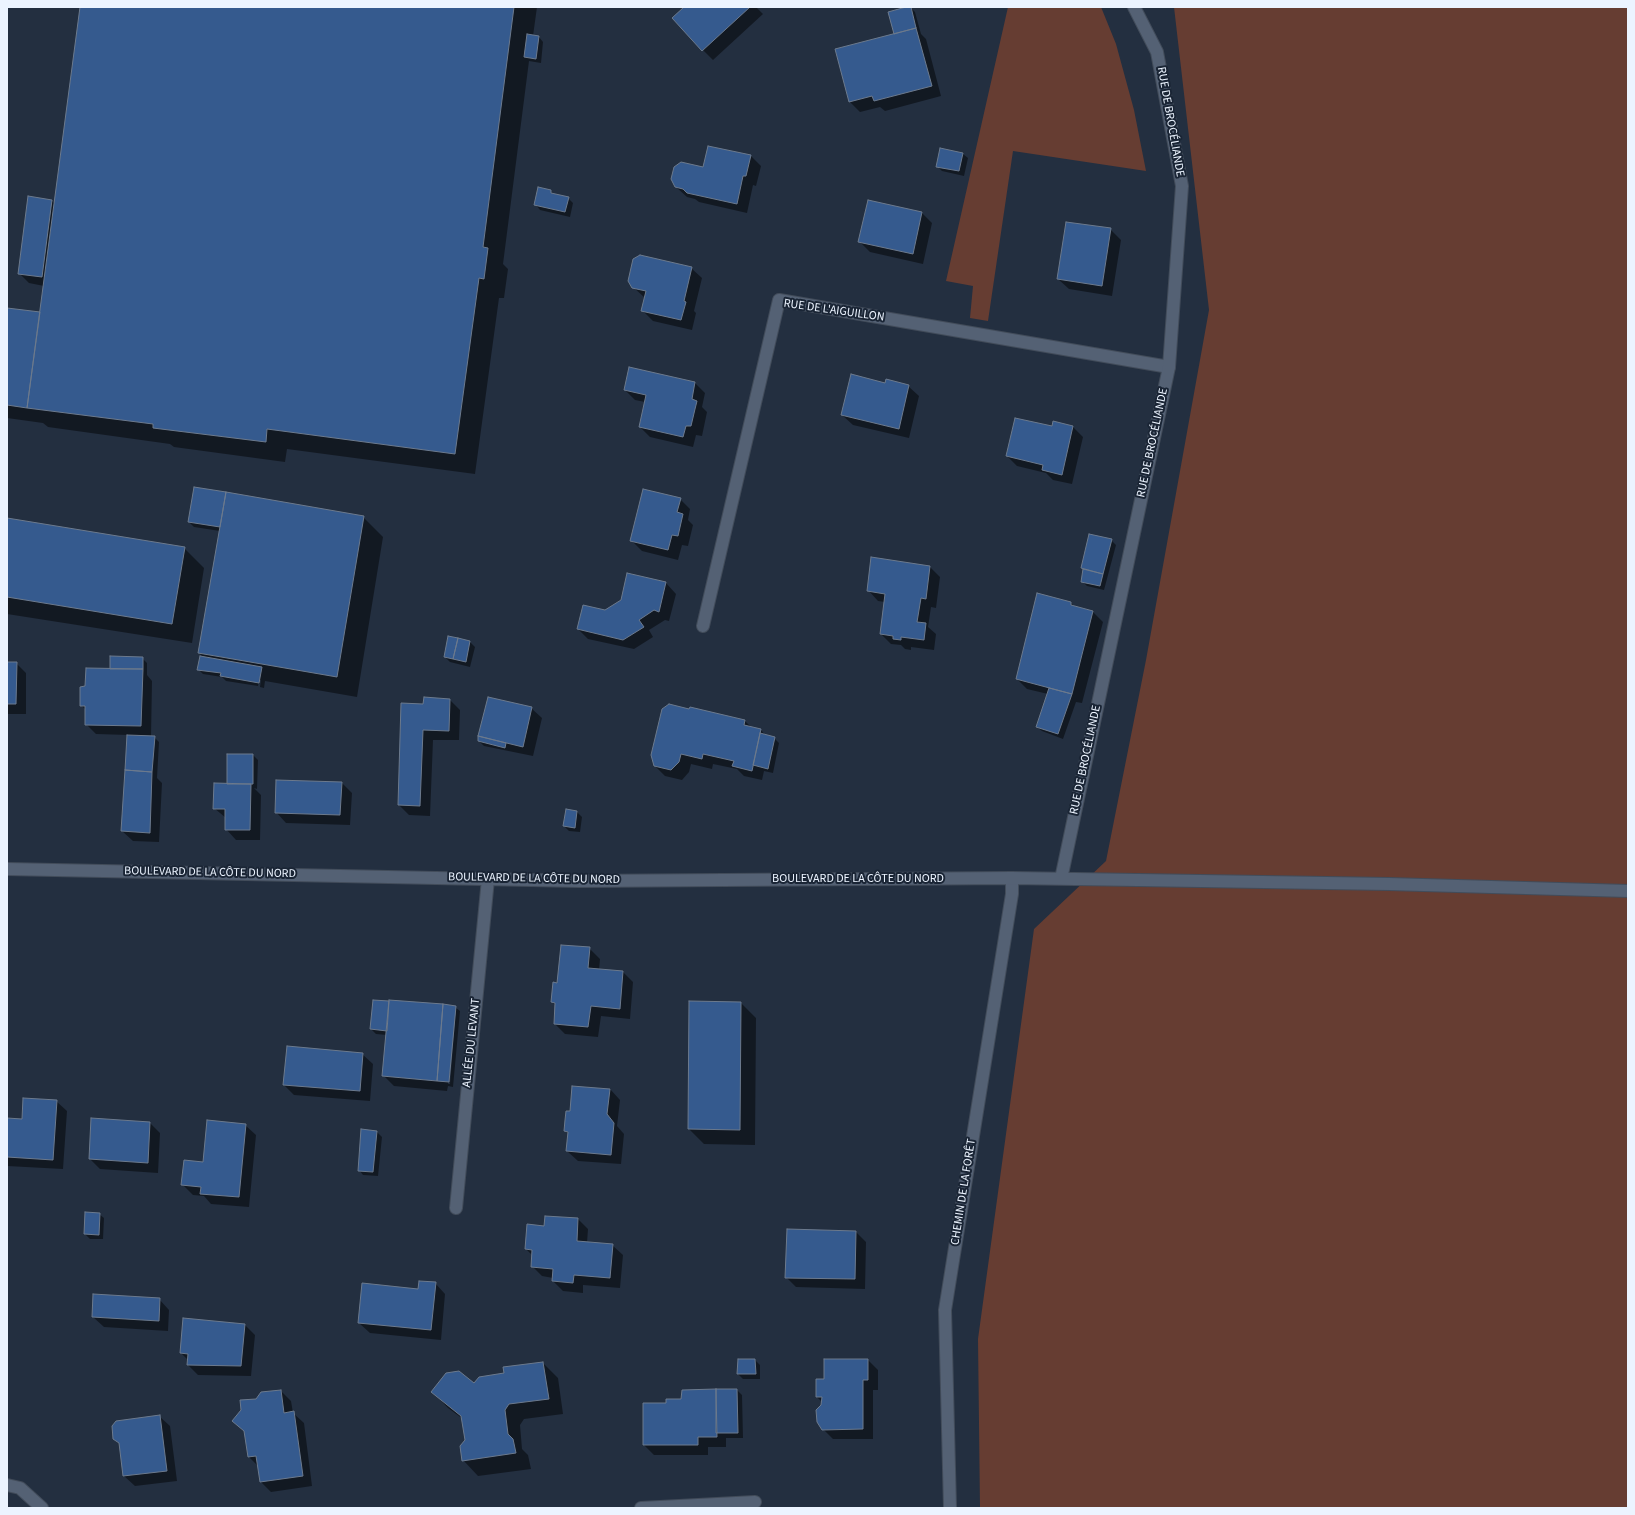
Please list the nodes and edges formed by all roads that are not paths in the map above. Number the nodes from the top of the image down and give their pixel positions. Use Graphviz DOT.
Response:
graph roads {
  1 [pos="1134,7"];
  2 [pos="1169,367"];
  3 [pos="702,626"];
  4 [pos="7,868"];
  5 [pos="1012,878"];
  6 [pos="488,879"];
  7 [pos="1061,879"];
  8 [pos="1628,891"];
  9 [pos="456,1208"];
  10 [pos="7,1485"];
  11 [pos="755,1502"];
  12 [pos="42,1508"];
  13 [pos="641,1508"];
  14 [pos="950,1508"];
  1 -- 2 [label="street, RUE DE BROCÉLIANDE"];
  2 -- 3 [label="street, RUE DE L'AIGUILLON"];
  2 -- 7 [label="street, RUE DE BROCÉLIANDE"];
  4 -- 6 [label="street, BOULEVARD DE LA CÔTE DU NORD"];
  5 -- 6 [label="street, BOULEVARD DE LA CÔTE DU NORD"];
  5 -- 7 [label="street, BOULEVARD DE LA CÔTE DU NORD"];
  5 -- 14 [label="street, CHEMIN DE LA FORÊT"];
  6 -- 9 [label="street, ALLÉE DU LEVANT"];
  7 -- 8 [label="street, BOULEVARD DE LA CÔTE DU NORD"];
  10 -- 12 [label="street"];
  11 -- 13 [label="street"];
}
